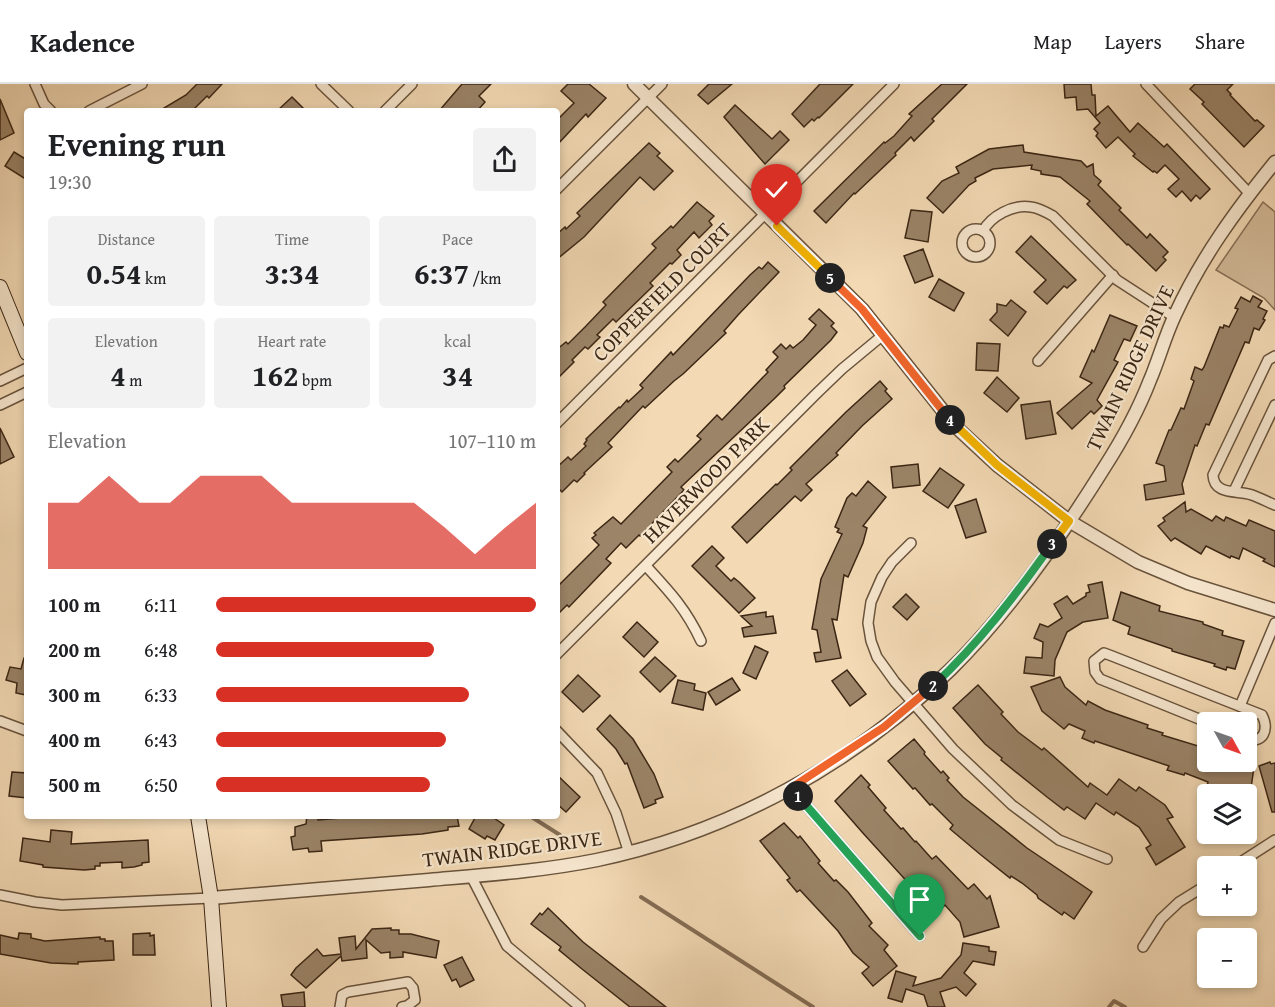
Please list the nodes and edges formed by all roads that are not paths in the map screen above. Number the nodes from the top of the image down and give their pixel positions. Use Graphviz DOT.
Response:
graph roads {
  1 [pos="35,84"];
  2 [pos="142,84"];
  3 [pos="321,84"];
  4 [pos="412,84"];
  5 [pos="634,84"];
  6 [pos="662,84"];
  7 [pos="894,84"];
  8 [pos="1146,84"];
  9 [pos="648,98"];
  10 [pos="48,108"];
  11 [pos="95,108"];
  12 [pos="345,108"];
  13 [pos="388,108"];
  14 [pos="1275,162"];
  15 [pos="560,186"];
  16 [pos="1250,193"];
  17 [pos="764,214"];
  18 [pos="983,231"];
  19 [pos="1113,275"];
  20 [pos="0,287"];
  21 [pos="1174,316"];
  22 [pos="883,335"];
  23 [pos="24,346"];
  24 [pos="1275,356"];
  25 [pos="1038,361"];
  26 [pos="24,369"];
  27 [pos="0,381"];
  28 [pos="24,393"];
  29 [pos="0,405"];
  30 [pos="1275,405"];
  31 [pos="560,420"];
  32 [pos="1234,491"];
  33 [pos="1275,505"];
  34 [pos="1069,521"];
  35 [pos="911,543"];
  36 [pos="646,566"];
  37 [pos="1275,610"];
  38 [pos="1275,622"];
  39 [pos="701,641"];
  40 [pos="560,651"];
  41 [pos="914,703"];
  42 [pos="1240,706"];
  43 [pos="1255,712"];
  44 [pos="1257,713"];
  45 [pos="1197,718"];
  46 [pos="0,722"];
  47 [pos="24,729"];
  48 [pos="560,734"];
  49 [pos="1257,740"];
  50 [pos="791,788"];
  51 [pos="199,819"];
  52 [pos="1275,840"];
  53 [pos="629,852"];
  54 [pos="1250,856"];
  55 [pos="1107,859"];
  56 [pos="471,876"];
  57 [pos="1197,891"];
  58 [pos="0,895"];
  59 [pos="212,898"];
  60 [pos="920,936"];
  61 [pos="1143,947"];
  62 [pos="219,1007"];
  63 [pos="340,1007"];
  64 [pos="402,1007"];
  65 [pos="580,1007"];
  1 -- 10 [label="street"];
  2 -- 11 [label="street"];
  3 -- 12 [label="street"];
  4 -- 13 [label="street"];
  5 -- 9 [label="street"];
  6 -- 9 [label="street"];
  7 -- 17 [label="street, COPPERFIELD COURT"];
  8 -- 16 [label="street"];
  9 -- 15 [label="street"];
  9 -- 17 [label="street"];
  14 -- 16 [label="street, TWAIN RIDGE DRIVE"];
  16 -- 21 [label="street, TWAIN RIDGE DRIVE"];
  17 -- 22 [label="street"];
  17 -- 31 [label="street, COPPERFIELD COURT"];
  18 -- 19 [label="street"];
  19 -- 21 [label="street"];
  19 -- 25 [label="street"];
  20 -- 23 [label="main road"];
  21 -- 34 [label="street, TWAIN RIDGE DRIVE"];
  22 -- 34 [label="street"];
  22 -- 36 [label="street, HAVERWOOD PARK"];
  24 -- 32 [label="street"];
  26 -- 27 [label="street"];
  28 -- 29 [label="street"];
  30 -- 32 [label="street"];
  32 -- 33 [label="street"];
  34 -- 37 [label="street"];
  34 -- 41 [label="street, TWAIN RIDGE DRIVE"];
  35 -- 41 [label="street"];
  36 -- 39 [label="street"];
  36 -- 40 [label="street, HAVERWOOD PARK"];
  38 -- 42 [label="street"];
  41 -- 50 [label="street, TWAIN RIDGE DRIVE"];
  41 -- 55 [label="street"];
  42 -- 43 [label="street"];
  42 -- 45 [label="street"];
  44 -- 49 [label="street"];
  46 -- 47 [label="street"];
  48 -- 53 [label="street"];
  50 -- 53 [label="street, TWAIN RIDGE DRIVE"];
  50 -- 60 [label="street"];
  51 -- 59 [label="main road"];
  52 -- 54 [label="street"];
  53 -- 56 [label="street, TWAIN RIDGE DRIVE"];
  56 -- 59 [label="street, TWAIN RIDGE DRIVE"];
  56 -- 65 [label="street"];
  57 -- 61 [label="street"];
  58 -- 59 [label="street"];
  59 -- 62 [label="main road"];
  63 -- 64 [label="street"];
}
